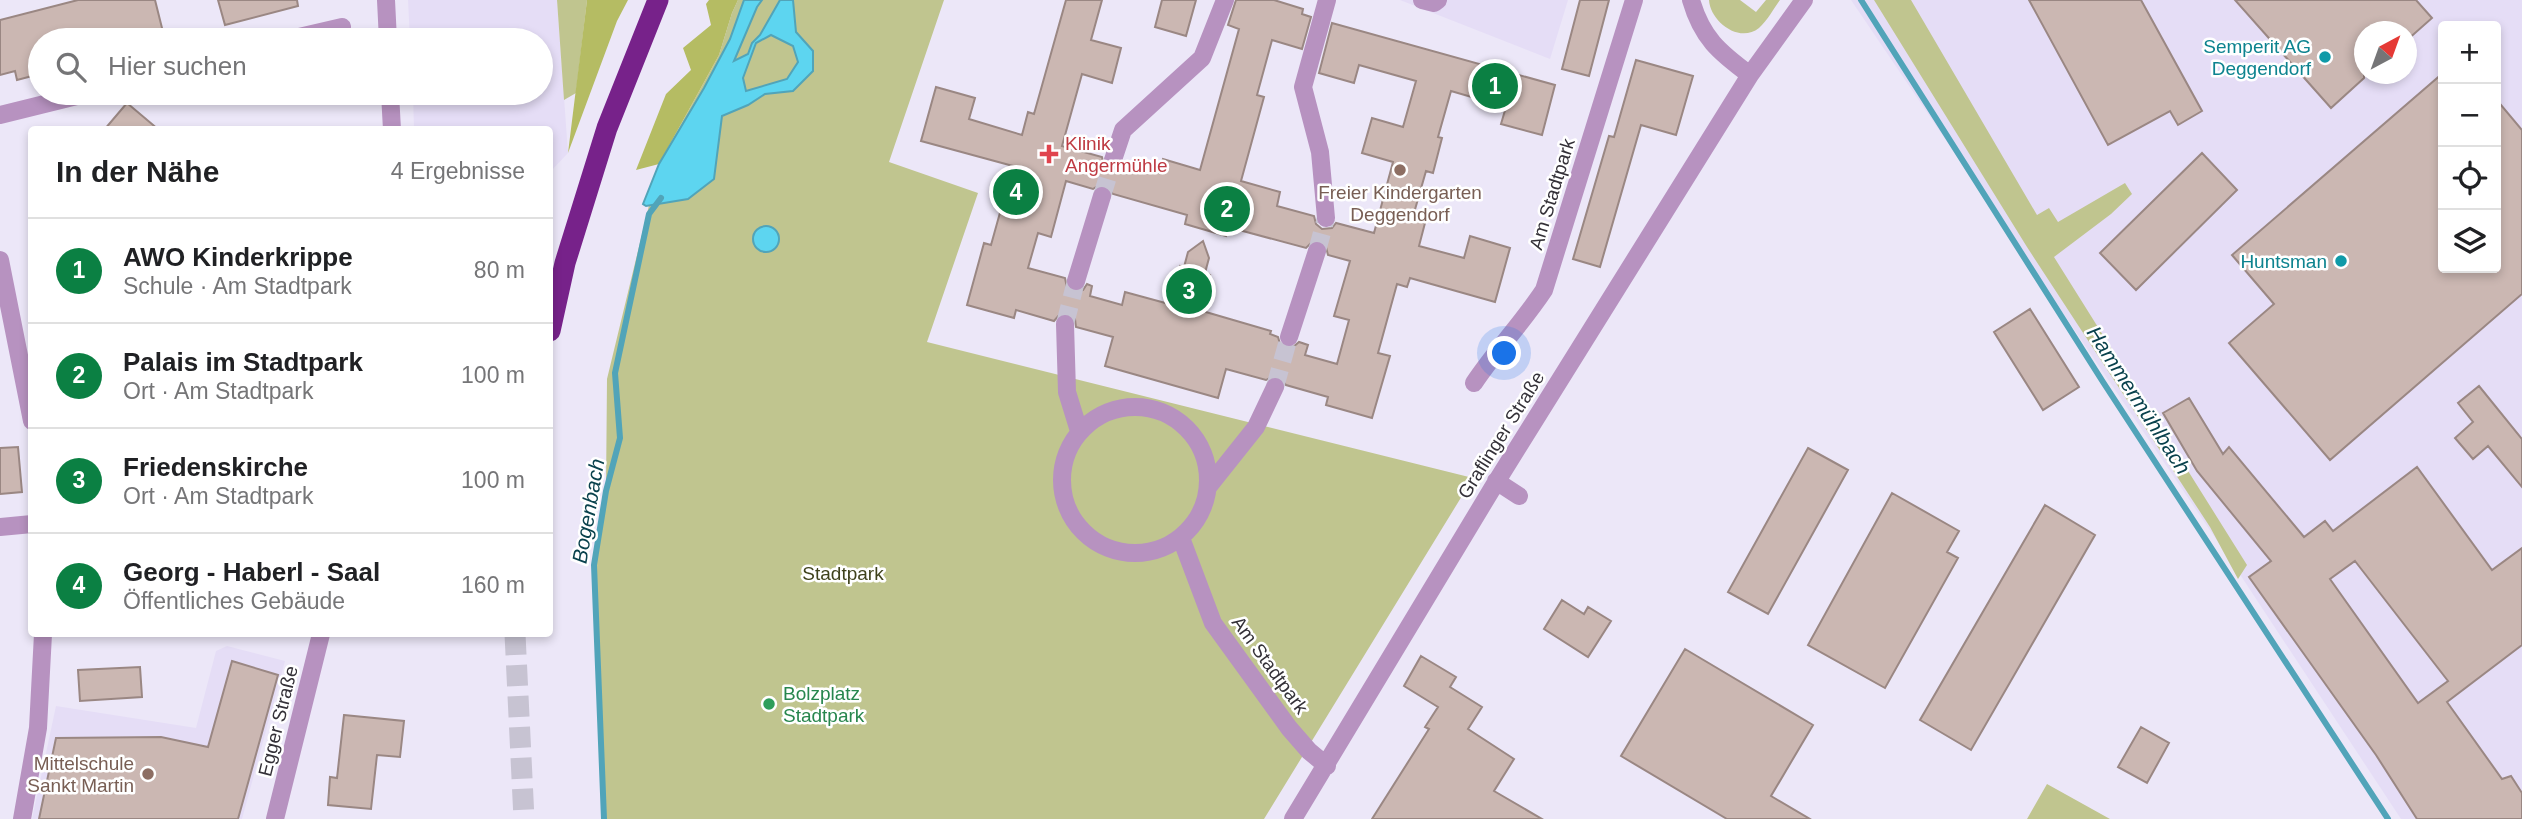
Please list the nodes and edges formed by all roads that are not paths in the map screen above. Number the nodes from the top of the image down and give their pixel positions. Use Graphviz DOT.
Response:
graph roads {
  1 [pos="386,0"];
  2 [pos="659,0"];
  3 [pos="1225,0"];
  4 [pos="1327,0"];
  5 [pos="1422,0"];
  6 [pos="1438,0"];
  7 [pos="1634,0"];
  8 [pos="1692,0"];
  9 [pos="1804,0"];
  10 [pos="342,27"];
  11 [pos="338,28"];
  12 [pos="387,28"];
  13 [pos="1750,75"];
  14 [pos="40,105"];
  15 [pos="391,105"];
  16 [pos="0,115"];
  17 [pos="392,126"];
  18 [pos="1113,160"];
  19 [pos="1102,196"];
  20 [pos="1326,218"];
  21 [pos="1317,251"];
  22 [pos="0,260"];
  23 [pos="1076,281"];
  24 [pos="553,317"];
  25 [pos="1065,324"];
  26 [pos="1289,337"];
  27 [pos="1474,383"];
  28 [pos="1275,387"];
  29 [pos="28,399"];
  30 [pos="1079,431"];
  31 [pos="1496,481"];
  32 [pos="1209,486"];
  33 [pos="1519,496"];
  34 [pos="28,524"];
  35 [pos="0,527"];
  36 [pos="1181,538"];
  37 [pos="43,637"];
  38 [pos="320,637"];
  39 [pos="1327,766"];
  40 [pos="22,819"];
  41 [pos="275,819"];
  42 [pos="1293,819"];
  1 -- 12 [label="street"];
  2 -- 24 [label="highway"];
  3 -- 18 [label="street"];
  4 -- 20 [label="street"];
  5 -- 6 [label="street"];
  7 -- 27 [label="street, Am Stadtpark"];
  8 -- 13 [label="street"];
  9 -- 13 [label="street, Graflinger Straße"];
  10 -- 11 [label="street"];
  13 -- 31 [label="street, Graflinger Straße"];
  14 -- 16 [label="street"];
  15 -- 17 [label="street"];
  19 -- 23 [label="street"];
  21 -- 26 [label="street"];
  22 -- 29 [label="street"];
  25 -- 30 [label="street"];
  28 -- 32 [label="street"];
  30 -- 32 [label="street"];
  30 -- 36 [label="street"];
  31 -- 33 [label="street"];
  31 -- 39 [label="street, Graflinger Straße"];
  32 -- 36 [label="street"];
  34 -- 35 [label="street"];
  36 -- 39 [label="street, Am Stadtpark"];
  37 -- 40 [label="street"];
  38 -- 41 [label="street, Egger Straße"];
  39 -- 42 [label="street, Graflinger Straße"];
}
